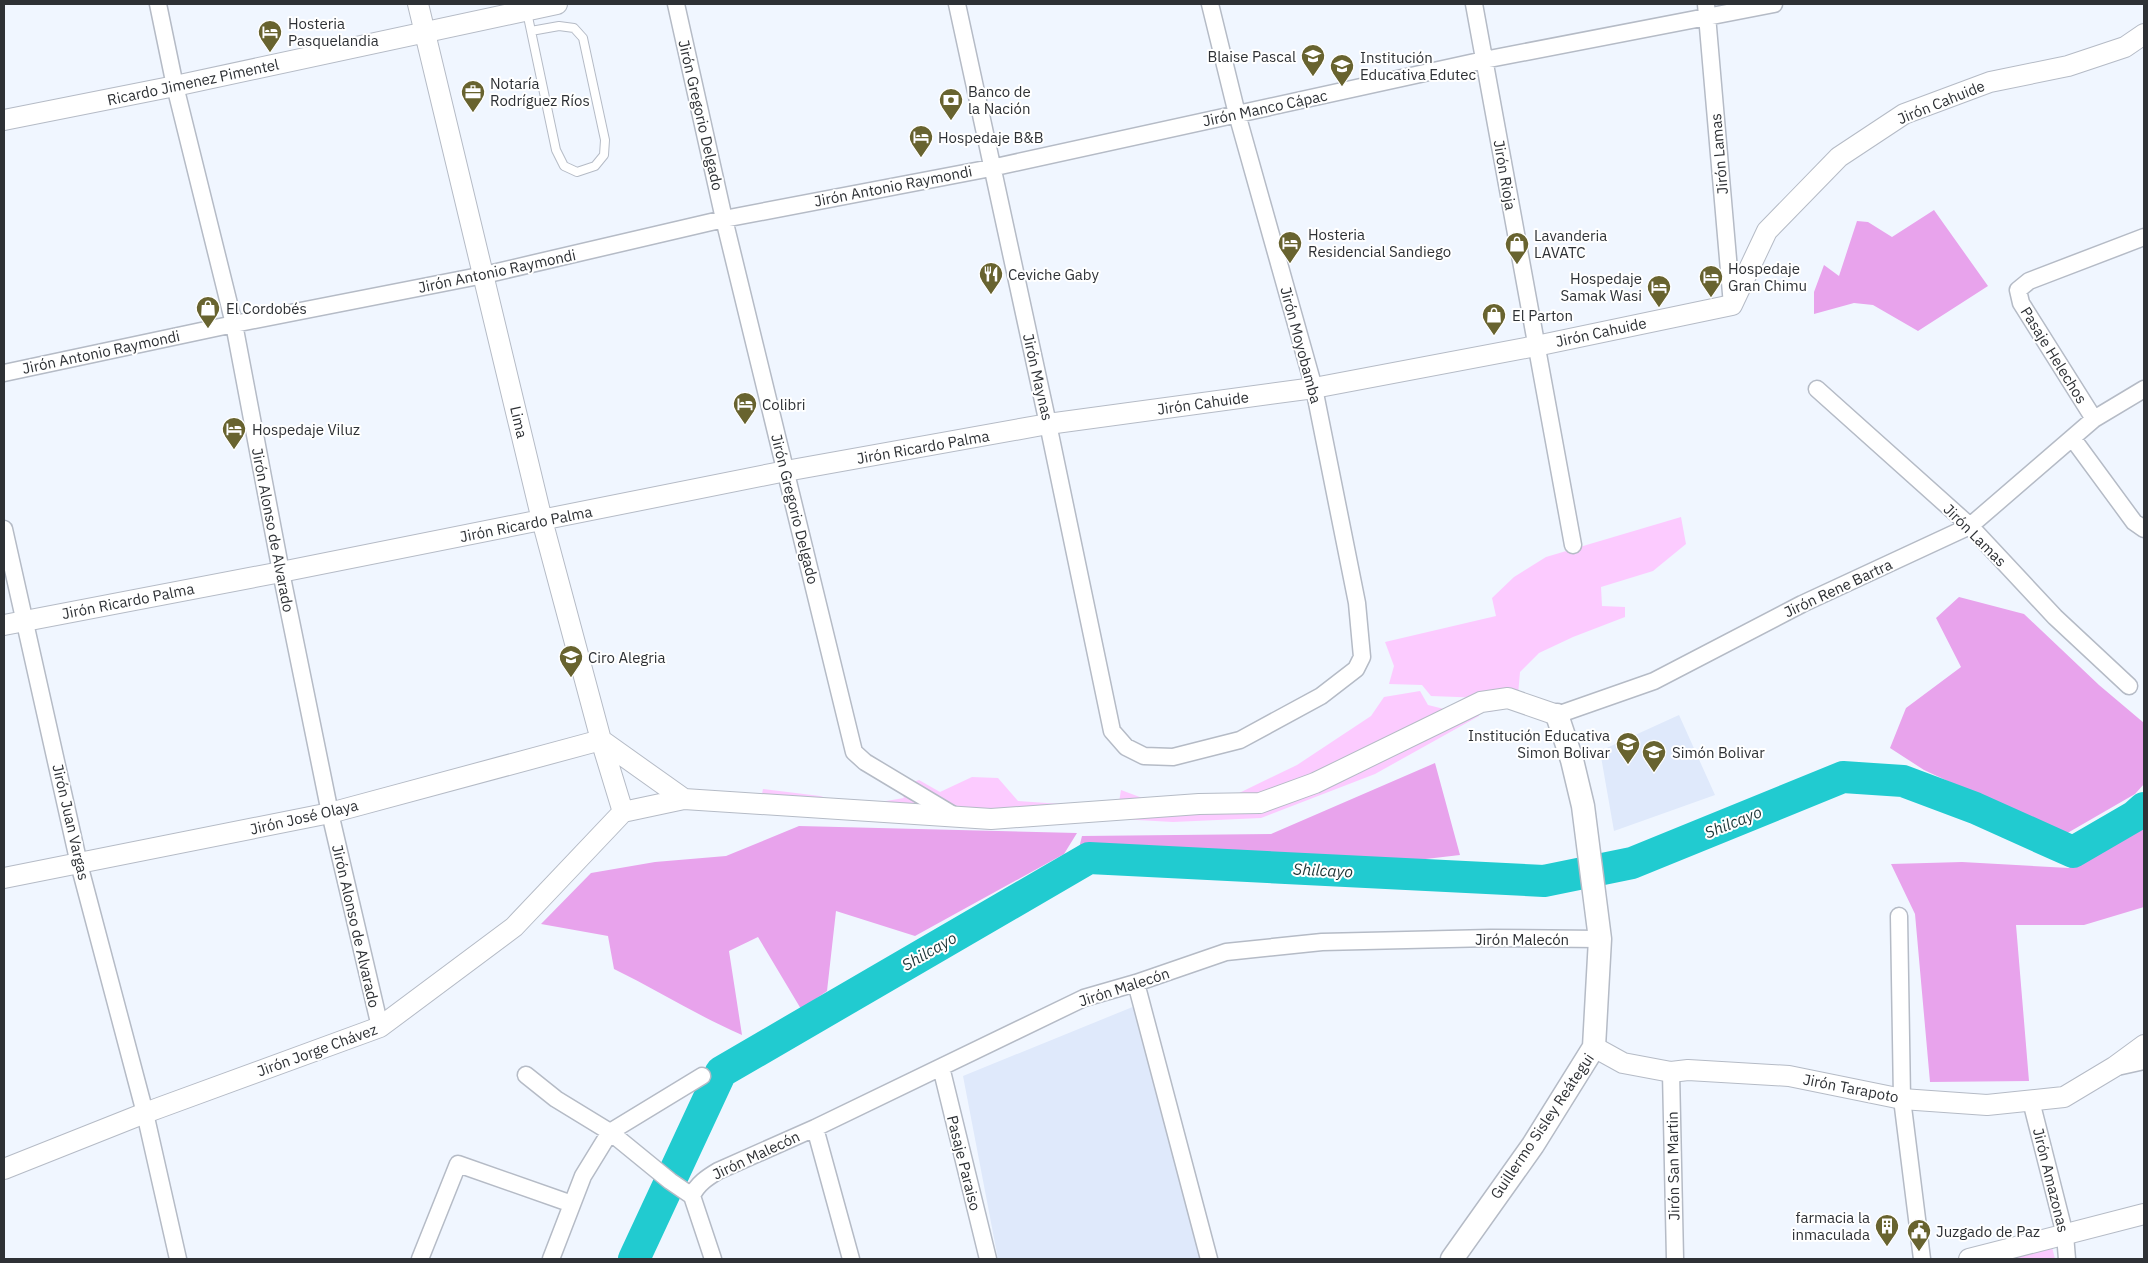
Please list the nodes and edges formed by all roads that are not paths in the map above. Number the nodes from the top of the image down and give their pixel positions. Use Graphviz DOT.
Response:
graph roads {
  1 [pos="158,4"];
  2 [pos="418,4"];
  3 [pos="557,4"];
  4 [pos="676,4"];
  5 [pos="956,4"];
  6 [pos="1210,4"];
  7 [pos="1474,4"];
  8 [pos="1774,4"];
  9 [pos="526,10"];
  10 [pos="1707,10"];
  11 [pos="530,31"];
  12 [pos="425,32"];
  13 [pos="2144,34"];
  14 [pos="1484,60"];
  15 [pos="175,86"];
  16 [pos="1237,114"];
  17 [pos="4,120"];
  18 [pos="991,168"];
  19 [pos="724,219"];
  20 [pos="2144,237"];
  21 [pos="484,275"];
  22 [pos="1732,305"];
  23 [pos="234,324"];
  24 [pos="1536,346"];
  25 [pos="4,373"];
  26 [pos="1314,388"];
  27 [pos="1817,389"];
  28 [pos="2144,389"];
  29 [pos="2094,419"];
  30 [pos="1048,424"];
  31 [pos="2072,439"];
  32 [pos="786,472"];
  33 [pos="542,520"];
  34 [pos="1970,526"];
  35 [pos="4,529"];
  36 [pos="2144,529"];
  37 [pos="1573,545"];
  38 [pos="281,572"];
  39 [pos="25,621"];
  40 [pos="4,625"];
  41 [pos="2129,686"];
  42 [pos="1557,715"];
  43 [pos="601,740"];
  44 [pos="1126,747"];
  45 [pos="684,799"];
  46 [pos="622,812"];
  47 [pos="330,813"];
  48 [pos="955,816"];
  49 [pos="80,864"];
  50 [pos="4,878"];
  51 [pos="1899,916"];
  52 [pos="1600,939"];
  53 [pos="1136,983"];
  54 [pos="380,1027"];
  55 [pos="2144,1045"];
  56 [pos="1594,1047"];
  57 [pos="2144,1061"];
  58 [pos="941,1067"];
  59 [pos="2114,1067"];
  60 [pos="1671,1072"];
  61 [pos="526,1075"];
  62 [pos="702,1076"];
  63 [pos="1902,1099"];
  64 [pos="2031,1101"];
  65 [pos="145,1112"];
  66 [pos="815,1128"];
  67 [pos="615,1136"];
  68 [pos="4,1169"];
  69 [pos="692,1196"];
  70 [pos="572,1204"];
  71 [pos="2144,1214"];
  72 [pos="2065,1235"];
  73 [pos="178,1259"];
  74 [pos="420,1259"];
  75 [pos="551,1259"];
  76 [pos="713,1259"];
  77 [pos="851,1259"];
  78 [pos="988,1259"];
  79 [pos="1209,1259"];
  80 [pos="1452,1259"];
  81 [pos="1674,1259"];
  82 [pos="1922,1259"];
  83 [pos="1969,1259"];
  84 [pos="2067,1259"];
  1 -- 15 [label="street, Jirón Alonso de Alvarado"];
  2 -- 12 [label="street, Lima"];
  3 -- 9 [label="street, Ricardo Jimenez Pimentel"];
  4 -- 19 [label="street, Jirón Gregorio Delgado"];
  5 -- 18 [label="street, Jirón Maynas"];
  6 -- 16 [label="street, Jirón Moyobamba"];
  7 -- 14 [label="street, Jirón Rioja"];
  8 -- 10 [label="street, Jirón Manco Cápac"];
  9 -- 11 [label="lane"];
  9 -- 12 [label="street, Ricardo Jimenez Pimentel"];
  10 -- 14 [label="street, Jirón Manco Cápac"];
  10 -- 22 [label="street, Jirón Lamas"];
  11 -- 11 [label="lane"];
  12 -- 15 [label="street, Ricardo Jimenez Pimentel"];
  12 -- 21 [label="street, Lima"];
  13 -- 22 [label="street, Jirón Cahuide"];
  14 -- 16 [label="street, Jirón Manco Cápac"];
  14 -- 24 [label="street, Jirón Rioja"];
  15 -- 17 [label="street, Ricardo Jimenez Pimentel"];
  15 -- 23 [label="street, Jirón Alonso de Alvarado"];
  16 -- 18 [label="street, Jirón Manco Cápac"];
  16 -- 26 [label="street, Jirón Moyobamba"];
  18 -- 19 [label="street, Jirón Antonio Raymondi"];
  18 -- 30 [label="street, Jirón Maynas"];
  19 -- 21 [label="street, Jirón Antonio Raymondi"];
  19 -- 32 [label="street, Jirón Gregorio Delgado"];
  20 -- 29 [label="street, Pasaje Helechos"];
  21 -- 23 [label="street, Jirón Antonio Raymondi"];
  21 -- 33 [label="street, Lima"];
  22 -- 24 [label="street, Jirón Cahuide"];
  23 -- 25 [label="street, Jirón Antonio Raymondi"];
  23 -- 38 [label="street, Jirón Alonso de Alvarado"];
  24 -- 26 [label="street, Jirón Cahuide"];
  24 -- 37 [label="street, Jirón Rioja"];
  26 -- 30 [label="street, Jirón Cahuide"];
  26 -- 44 [label="street, Jirón Moyobamba"];
  27 -- 34 [label="street, Jirón Lamas"];
  28 -- 29 [label="street, Jirón Rene Bartra"];
  29 -- 31 [label="street, Jirón Rene Bartra"];
  30 -- 32 [label="street, Jirón Ricardo Palma"];
  30 -- 44 [label="street, Jirón Maynas"];
  31 -- 34 [label="street, Jirón Rene Bartra"];
  31 -- 36 [label="street"];
  32 -- 33 [label="street, Jirón Ricardo Palma"];
  32 -- 48 [label="street, Jirón Gregorio Delgado"];
  33 -- 38 [label="street, Jirón Ricardo Palma"];
  33 -- 43 [label="street, Lima"];
  34 -- 41 [label="street, Jirón Lamas"];
  34 -- 42 [label="street, Jirón Rene Bartra"];
  35 -- 39 [label="street, Jirón Juan Vargas"];
  38 -- 39 [label="street, Jirón Ricardo Palma"];
  38 -- 47 [label="street, Jirón Alonso de Alvarado"];
  39 -- 40 [label="street, Jirón Ricardo Palma"];
  39 -- 49 [label="street, Jirón Juan Vargas"];
  42 -- 48 [label="street"];
  42 -- 52 [label="main road, Guillermo Sisley Reátegui"];
  43 -- 45 [label="street"];
  43 -- 46 [label="street, Lima"];
  43 -- 47 [label="street, Jirón José Olaya"];
  45 -- 46 [label="street"];
  45 -- 48 [label="street"];
  46 -- 54 [label="street, Jirón Jorge Chávez"];
  47 -- 49 [label="street, Jirón José Olaya"];
  47 -- 54 [label="street, Jirón Alonso de Alvarado"];
  49 -- 50 [label="street, Jirón José Olaya"];
  49 -- 65 [label="street, Jirón Juan Vargas"];
  51 -- 63 [label="street"];
  52 -- 53 [label="street, Jirón Malecón"];
  52 -- 56 [label="main road, Guillermo Sisley Reátegui"];
  53 -- 58 [label="street, Jirón Malecón"];
  53 -- 79 [label="street"];
  54 -- 65 [label="street, Jirón Jorge Chávez"];
  55 -- 59 [label="street, Jirón Tarapoto"];
  56 -- 60 [label="street, Jirón Tarapoto"];
  56 -- 80 [label="main road, Guillermo Sisley Reátegui"];
  57 -- 59 [label="street"];
  58 -- 66 [label="street, Jirón Malecón"];
  58 -- 78 [label="street, Pasaje Paraiso"];
  59 -- 64 [label="street, Jirón Tarapoto"];
  60 -- 63 [label="street, Jirón Tarapoto"];
  60 -- 81 [label="street, Jirón San Martin"];
  61 -- 67 [label="street"];
  62 -- 67 [label="street"];
  63 -- 64 [label="street, Jirón Tarapoto"];
  63 -- 82 [label="street"];
  64 -- 72 [label="street, Jirón Amazonas"];
  65 -- 68 [label="street, Jirón Jorge Chávez"];
  65 -- 73 [label="street, Jirón Juan Vargas"];
  66 -- 69 [label="street, Jirón Malecón"];
  66 -- 77 [label="street"];
  67 -- 69 [label="street"];
  67 -- 70 [label="street"];
  69 -- 76 [label="street"];
  70 -- 74 [label="street"];
  70 -- 75 [label="street"];
  71 -- 72 [label="street"];
  72 -- 83 [label="street"];
  72 -- 84 [label="street, Jirón Amazonas"];
}
